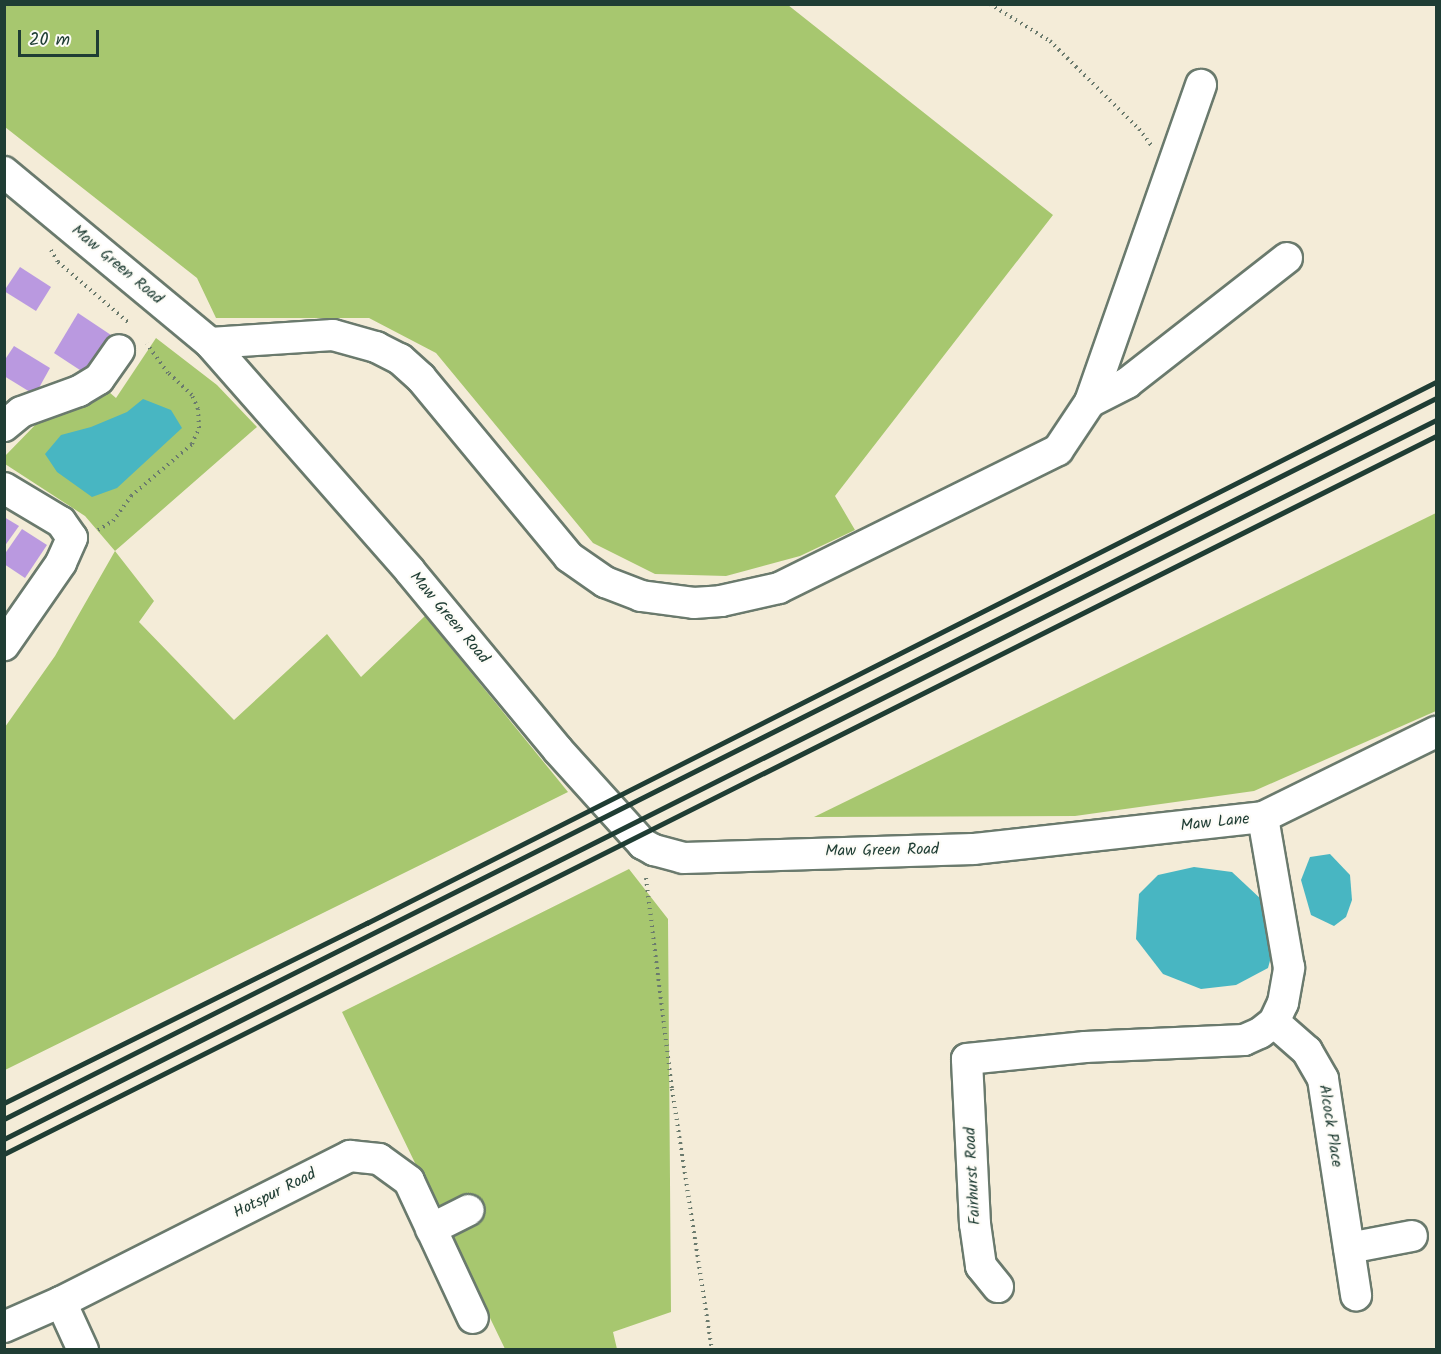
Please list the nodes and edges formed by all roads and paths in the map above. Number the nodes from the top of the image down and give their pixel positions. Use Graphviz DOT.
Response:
graph roads {
  1 [pos="990,4"];
  2 [pos="1201,85"];
  3 [pos="1152,146"];
  4 [pos="4,172"];
  5 [pos="1287,258"];
  6 [pos="210,343"];
  7 [pos="119,350"];
  8 [pos="1090,402"];
  9 [pos="4,426"];
  10 [pos="4,488"];
  11 [pos="4,645"];
  12 [pos="1437,732"];
  13 [pos="1263,817"];
  14 [pos="974,849"];
  15 [pos="648,892"];
  16 [pos="1274,1022"];
  17 [pos="469,1210"];
  18 [pos="431,1229"];
  19 [pos="1412,1236"];
  20 [pos="1349,1248"];
  21 [pos="998,1287"];
  22 [pos="1356,1295"];
  23 [pos="61,1302"];
  24 [pos="473,1318"];
  25 [pos="4,1327"];
  26 [pos="82,1350"];
  27 [pos="712,1350"];
  1 -- 3 [label="path"];
  2 -- 8 [label="street"];
  4 -- 6 [label="street, Maw Green Road"];
  5 -- 8 [label="street"];
  6 -- 8 [label="street"];
  6 -- 14 [label="street, Maw Green Road"];
  7 -- 9 [label="street"];
  10 -- 11 [label="street"];
  12 -- 13 [label="street, Maw Lane"];
  13 -- 14 [label="street, Maw Lane"];
  13 -- 16 [label="street"];
  15 -- 27 [label="path"];
  16 -- 20 [label="street, Alcock Place"];
  16 -- 21 [label="street, Fairhurst Road"];
  17 -- 18 [label="street"];
  18 -- 23 [label="street, Hotspur Road"];
  18 -- 24 [label="street, Hotspur Road"];
  19 -- 20 [label="street"];
  20 -- 22 [label="street, Alcock Place"];
  23 -- 25 [label="street, Hotspur Road"];
  23 -- 26 [label="street"];
}
